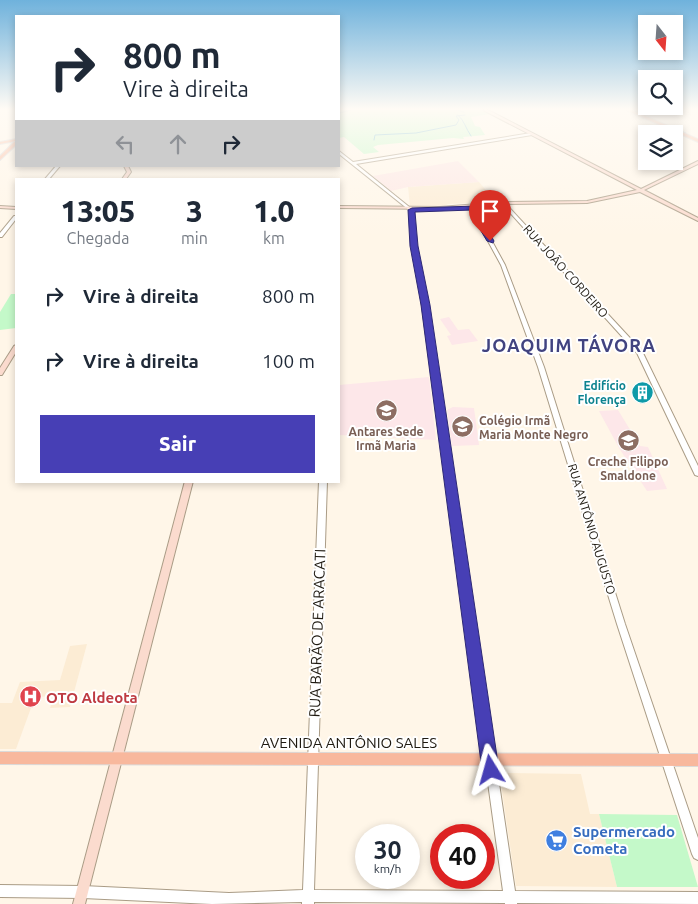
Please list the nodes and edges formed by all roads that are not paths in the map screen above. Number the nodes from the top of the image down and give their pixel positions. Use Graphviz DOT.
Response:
graph roads {
  1 [pos="419,152"];
  2 [pos="567,152"];
  3 [pos="340,153"];
  4 [pos="353,163"];
  5 [pos="698,164"];
  6 [pos="57,167"];
  7 [pos="126,167"];
  8 [pos="48,178"];
  9 [pos="125,178"];
  10 [pos="643,191"];
  11 [pos="504,204"];
  12 [pos="0,207"];
  13 [pos="15,208"];
  14 [pos="475,208"];
  15 [pos="340,209"];
  16 [pos="410,209"];
  17 [pos="447,209"];
  18 [pos="15,218"];
  19 [pos="698,220"];
  20 [pos="0,236"];
  21 [pos="15,349"];
  22 [pos="0,372"];
  23 [pos="698,473"];
  24 [pos="188,483"];
  25 [pos="323,483"];
  26 [pos="0,758"];
  27 [pos="312,758"];
  28 [pos="117,759"];
  29 [pos="489,759"];
  30 [pos="667,760"];
  31 [pos="698,760"];
  32 [pos="698,854"];
  33 [pos="0,891"];
  34 [pos="83,892"];
  35 [pos="698,898"];
  36 [pos="308,900"];
  37 [pos="510,901"];
  38 [pos="79,904"];
  1 -- 4 [label="street"];
  2 -- 10 [label="main road"];
  3 -- 4 [label="street"];
  4 -- 16 [label="street"];
  5 -- 10 [label="main road"];
  6 -- 8 [label="street"];
  7 -- 9 [label="main road"];
  10 -- 11 [label="main road"];
  10 -- 19 [label="main road"];
  11 -- 14 [label="main road"];
  11 -- 17 [label="main road"];
  11 -- 23 [label="street, RUA JOÃO CORDEIRO"];
  12 -- 13 [label="main road"];
  14 -- 17 [label="main road"];
  14 -- 30 [label="street, RUA ANTÔNIO AUGUSTO"];
  15 -- 16 [label="main road"];
  16 -- 17 [label="main road"];
  16 -- 29 [label="street"];
  18 -- 20 [label="street"];
  21 -- 22 [label="main road"];
  24 -- 28 [label="main road"];
  25 -- 27 [label="street, RUA BARÃO DE ARACATI"];
  26 -- 28 [label="main road, AVENIDA ANTÔNIO SALES"];
  27 -- 28 [label="main road, AVENIDA ANTÔNIO SALES"];
  27 -- 29 [label="main road, AVENIDA ANTÔNIO SALES"];
  27 -- 36 [label="street, RUA BARÃO DE ARACATI"];
  28 -- 34 [label="main road"];
  29 -- 30 [label="main road, AVENIDA ANTÔNIO SALES"];
  29 -- 37 [label="street"];
  30 -- 31 [label="main road, AVENIDA ANTÔNIO SALES"];
  30 -- 32 [label="street, RUA ANTÔNIO AUGUSTO"];
  33 -- 34 [label="street"];
  34 -- 36 [label="street"];
  34 -- 38 [label="main road"];
  35 -- 37 [label="street"];
  36 -- 37 [label="street"];
}
